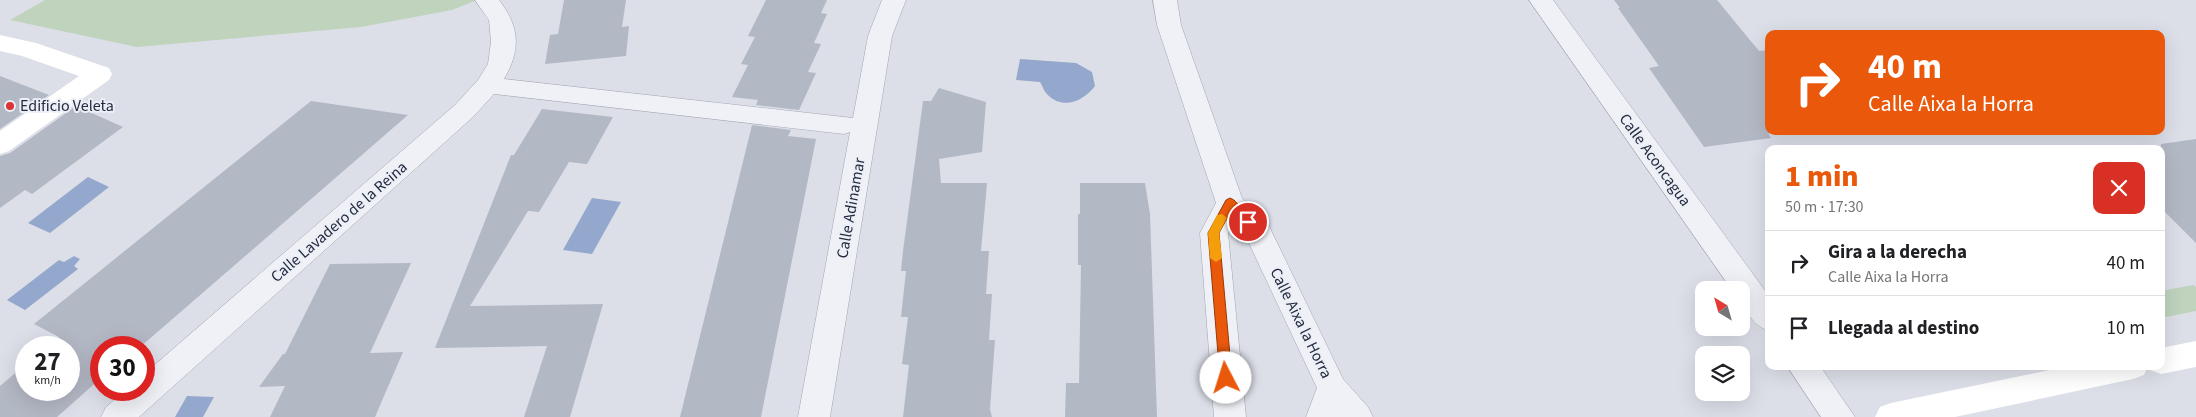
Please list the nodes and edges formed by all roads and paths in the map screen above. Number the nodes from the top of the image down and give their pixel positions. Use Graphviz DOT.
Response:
graph roads {
  1 [pos="486,0"];
  2 [pos="894,0"];
  3 [pos="1165,0"];
  4 [pos="1541,0"];
  5 [pos="0,43"];
  6 [pos="503,88"];
  7 [pos="844,125"];
  8 [pos="0,144"];
  9 [pos="1230,203"];
  10 [pos="1765,313"];
  11 [pos="2196,354"];
  12 [pos="2165,360"];
  13 [pos="1805,370"];
  14 [pos="2113,370"];
  15 [pos="1325,409"];
  16 [pos="117,417"];
  17 [pos="814,417"];
  18 [pos="1230,417"];
  19 [pos="1357,417"];
  20 [pos="1839,417"];
  21 [pos="1891,417"];
  1 -- 16 [label="street, Calle Lavadero de la Reina"];
  2 -- 17 [label="street, Calle Adinamar"];
  3 -- 9 [label="street, Calle Aixa la Horra"];
  4 -- 10 [label="street, Calle Aconcagua"];
  5 -- 8 [label="street"];
  6 -- 7 [label="street"];
  9 -- 15 [label="street, Calle Aixa la Horra"];
  9 -- 18 [label="street"];
  11 -- 12 [label="street"];
  13 -- 20 [label="street"];
  14 -- 21 [label="street"];
  15 -- 19 [label="street, Calle Aixa la Horra"];
}
